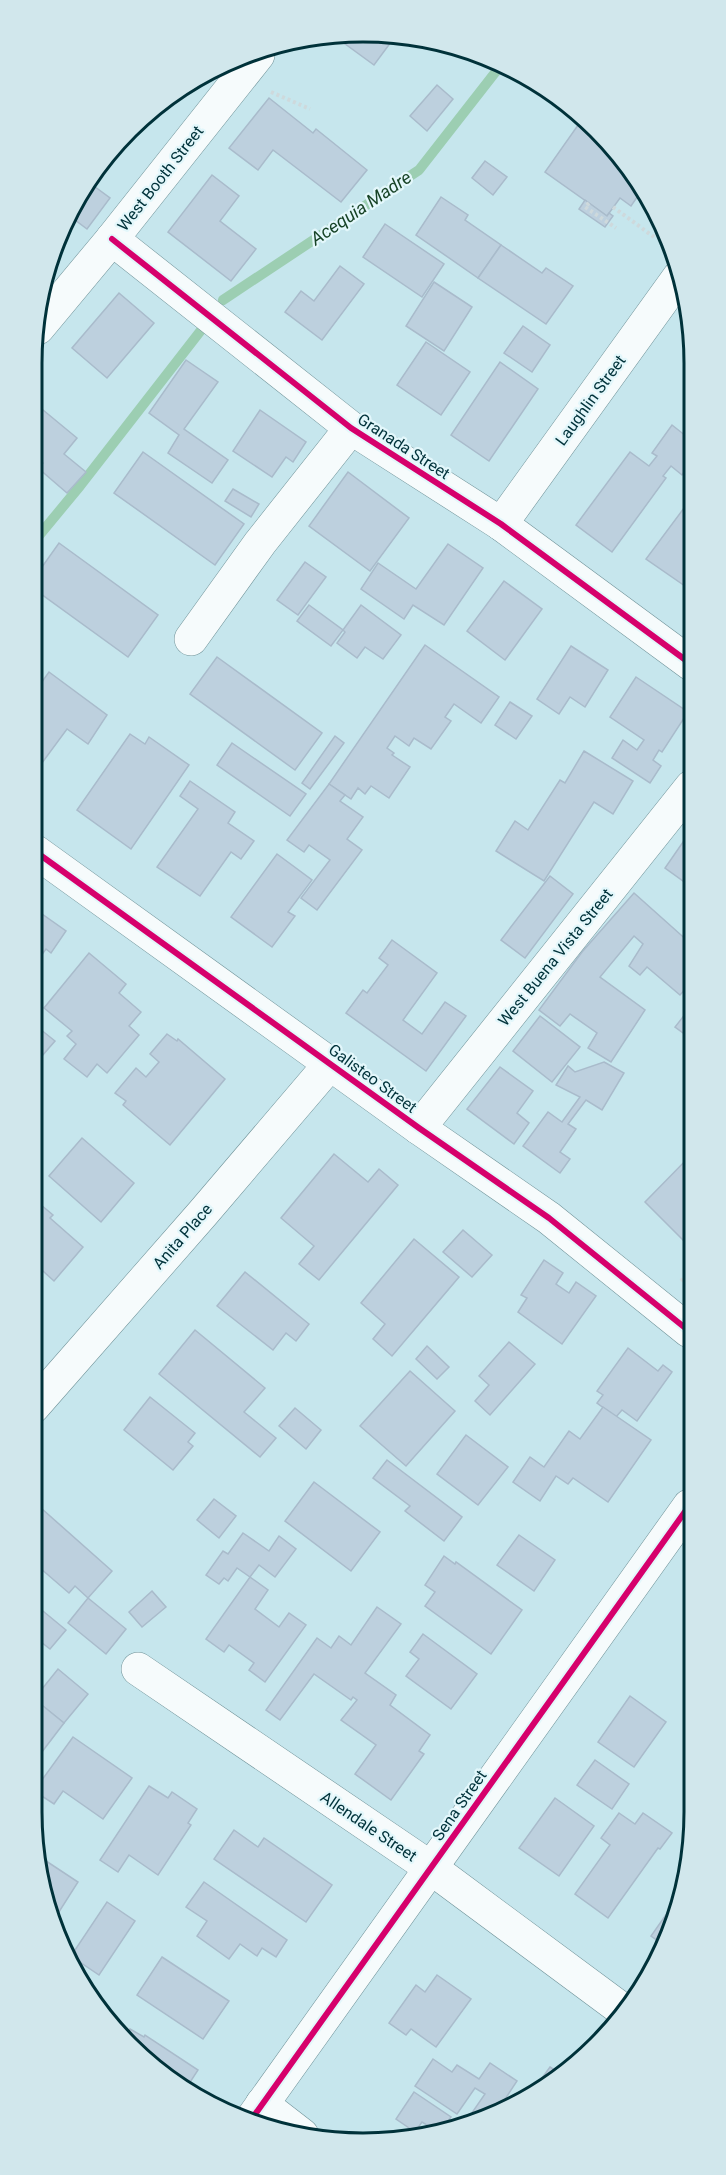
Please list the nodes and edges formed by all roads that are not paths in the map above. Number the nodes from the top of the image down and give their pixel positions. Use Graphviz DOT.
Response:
graph roads {
  1 [pos="253,62"];
  2 [pos="112,239"];
  3 [pos="674,284"];
  4 [pos="45,319"];
  5 [pos="351,428"];
  6 [pos="501,524"];
  7 [pos="191,639"];
  8 [pos="684,659"];
  9 [pos="684,796"];
  10 [pos="42,856"];
  11 [pos="330,1064"];
  12 [pos="419,1128"];
  13 [pos="684,1327"];
  14 [pos="42,1397"];
  15 [pos="684,1513"];
  16 [pos="138,1669"];
  17 [pos="431,1868"];
  18 [pos="618,2007"];
  19 [pos="256,2112"];
  20 [pos="270,2119"];
  1 -- 2 [label="street, West Booth Street"];
  2 -- 4 [label="street, West Booth Street"];
  2 -- 5 [label="street, Granada Street"];
  3 -- 6 [label="street, Laughlin Street"];
  5 -- 6 [label="street, Granada Street"];
  5 -- 7 [label="street"];
  6 -- 8 [label="street, Granada Street"];
  9 -- 12 [label="street, West Buena Vista Street"];
  10 -- 11 [label="street, Galisteo Street"];
  11 -- 12 [label="street, Galisteo Street"];
  11 -- 14 [label="street, Anita Place"];
  12 -- 13 [label="street, Galisteo Street"];
  15 -- 17 [label="street, Sena Street"];
  16 -- 17 [label="street, Allendale Street"];
  17 -- 18 [label="street, Allendale Street"];
  17 -- 19 [label="street, Sena Street"];
  19 -- 20 [label="street"];
}
